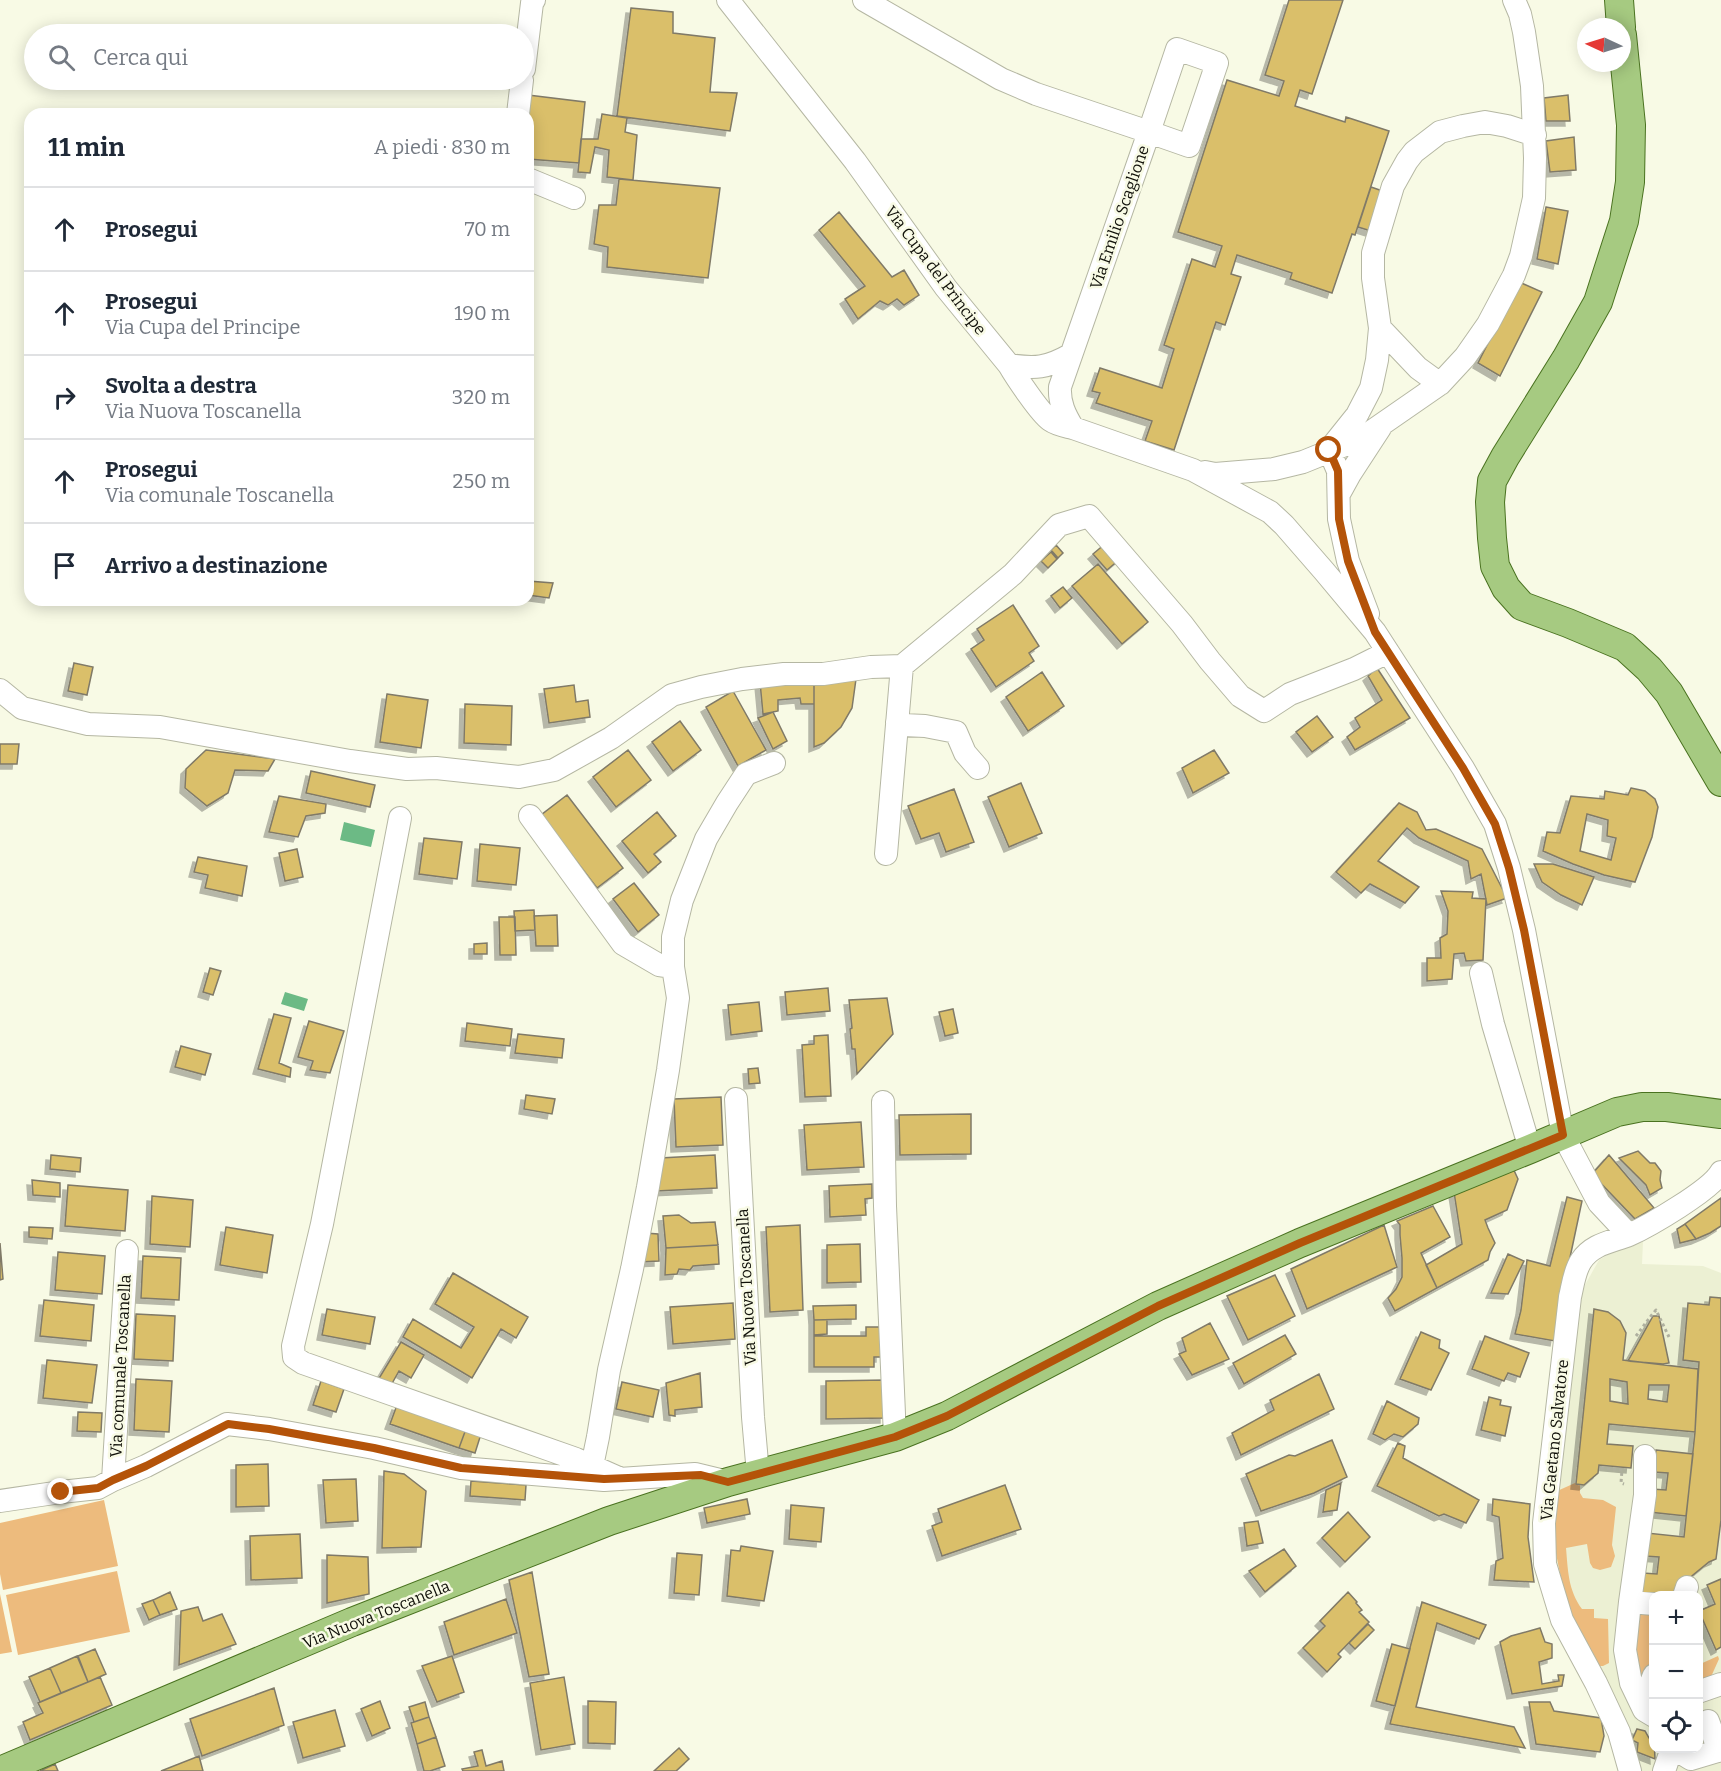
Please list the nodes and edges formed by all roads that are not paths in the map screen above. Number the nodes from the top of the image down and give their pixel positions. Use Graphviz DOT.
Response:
graph roads {
  1 [pos="534,0"];
  2 [pos="728,0"];
  3 [pos="864,0"];
  4 [pos="1514,0"];
  5 [pos="1619,0"];
  6 [pos="1620,18"];
  7 [pos="529,24"];
  8 [pos="1626,72"];
  9 [pos="521,90"];
  10 [pos="519,108"];
  11 [pos="1535,135"];
  12 [pos="534,181"];
  13 [pos="574,198"];
  14 [pos="1380,328"];
  15 [pos="1070,355"];
  16 [pos="1009,365"];
  17 [pos="1440,384"];
  18 [pos="1382,425"];
  19 [pos="1073,428"];
  20 [pos="1329,450"];
  21 [pos="1274,469"];
  22 [pos="1193,470"];
  23 [pos="1340,495"];
  24 [pos="1270,512"];
  25 [pos="1348,561"];
  26 [pos="1324,571"];
  27 [pos="1375,632"];
  28 [pos="1388,652"];
  29 [pos="902,666"];
  30 [pos="0,690"];
  31 [pos="897,722"];
  32 [pos="774,763"];
  33 [pos="978,768"];
  34 [pos="1721,782"];
  35 [pos="530,816"];
  36 [pos="400,818"];
  37 [pos="886,854"];
  38 [pos="673,967"];
  39 [pos="1481,973"];
  40 [pos="736,1099"];
  41 [pos="884,1102"];
  42 [pos="1721,1114"];
  43 [pos="1563,1135"];
  44 [pos="1530,1149"];
  45 [pos="1721,1172"];
  46 [pos="1599,1203"];
  47 [pos="1629,1235"];
  48 [pos="1596,1246"];
  49 [pos="127,1251"];
  50 [pos="895,1437"];
  51 [pos="1645,1455"];
  52 [pos="592,1466"];
  53 [pos="758,1474"];
  54 [pos="621,1479"];
  55 [pos="113,1480"];
  56 [pos="728,1482"];
  57 [pos="0,1501"];
  58 [pos="1630,1602"];
  59 [pos="1649,1604"];
  60 [pos="1721,1684"];
  61 [pos="1703,1690"];
  62 [pos="1648,1710"];
  63 [pos="1708,1721"];
  64 [pos="1720,1750"];
  65 [pos="1671,1753"];
  66 [pos="1680,1753"];
  67 [pos="0,1771"];
  68 [pos="1630,1771"];
  69 [pos="1664,1771"];
  1 -- 7 [label="street"];
  2 -- 16 [label="street, Via Cupa del Principe"];
  3 -- 15 [label="street, Via Emilio Scaglione"];
  4 -- 11 [label="street, Via Cupa del Principe"];
  5 -- 6 [label="main road"];
  8 -- 34 [label="main road"];
  9 -- 10 [label="street"];
  11 -- 14 [label="street"];
  11 -- 17 [label="street, Via Cupa del Principe"];
  12 -- 13 [label="street"];
  14 -- 17 [label="street"];
  14 -- 20 [label="street"];
  15 -- 16 [label="street"];
  15 -- 19 [label="street, Via Emilio Scaglione"];
  16 -- 19 [label="street, Via Cupa del Principe"];
  17 -- 18 [label="street, Via Cupa del Principe"];
  18 -- 20 [label="street, Via Cupa del Principe"];
  18 -- 23 [label="street"];
  19 -- 22 [label="street, Via Cupa del Principe"];
  20 -- 21 [label="street, Via Cupa del Principe"];
  20 -- 23 [label="street"];
  21 -- 22 [label="street, Via Cupa del Principe"];
  21 -- 24 [label="street"];
  22 -- 24 [label="street, Via Cupa del Principe"];
  23 -- 25 [label="street"];
  24 -- 26 [label="street, Via Cupa del Principe"];
  25 -- 26 [label="street"];
  25 -- 27 [label="street"];
  26 -- 27 [label="street, Via Cupa del Principe"];
  27 -- 28 [label="street, Via Cupa del Principe"];
  28 -- 29 [label="street"];
  28 -- 43 [label="street, Via Cupa del Principe"];
  29 -- 30 [label="street"];
  29 -- 31 [label="street"];
  31 -- 33 [label="street"];
  31 -- 37 [label="street"];
  32 -- 38 [label="street"];
  35 -- 38 [label="street"];
  36 -- 52 [label="street"];
  38 -- 52 [label="street"];
  39 -- 44 [label="street"];
  40 -- 53 [label="street, Via Nuova Toscanella"];
  41 -- 50 [label="street"];
  42 -- 43 [label="main road, Via Nuova Toscanella"];
  43 -- 44 [label="main road, Via Nuova Toscanella"];
  43 -- 46 [label="street, Via Cupa del Principe"];
  44 -- 50 [label="main road, Via Nuova Toscanella"];
  45 -- 47 [label="street"];
  46 -- 47 [label="street, Via Cupa del Principe"];
  46 -- 48 [label="street"];
  47 -- 48 [label="street"];
  48 -- 68 [label="street, Via Gaetano Salvatore"];
  49 -- 55 [label="street, Via comunale Toscanella"];
  50 -- 53 [label="main road, Via Nuova Toscanella"];
  51 -- 58 [label="street"];
  52 -- 54 [label="street"];
  53 -- 56 [label="main road, Via Nuova Toscanella"];
  54 -- 55 [label="street, Via comunale Toscanella"];
  54 -- 56 [label="street, Via comunale Toscanella"];
  55 -- 57 [label="street, Via comunale Toscanella"];
  56 -- 67 [label="main road, Via Nuova Toscanella"];
  58 -- 59 [label="street"];
  58 -- 62 [label="street"];
  60 -- 61 [label="street"];
  63 -- 64 [label="street"];
  64 -- 66 [label="street"];
  65 -- 69 [label="street"];
}
